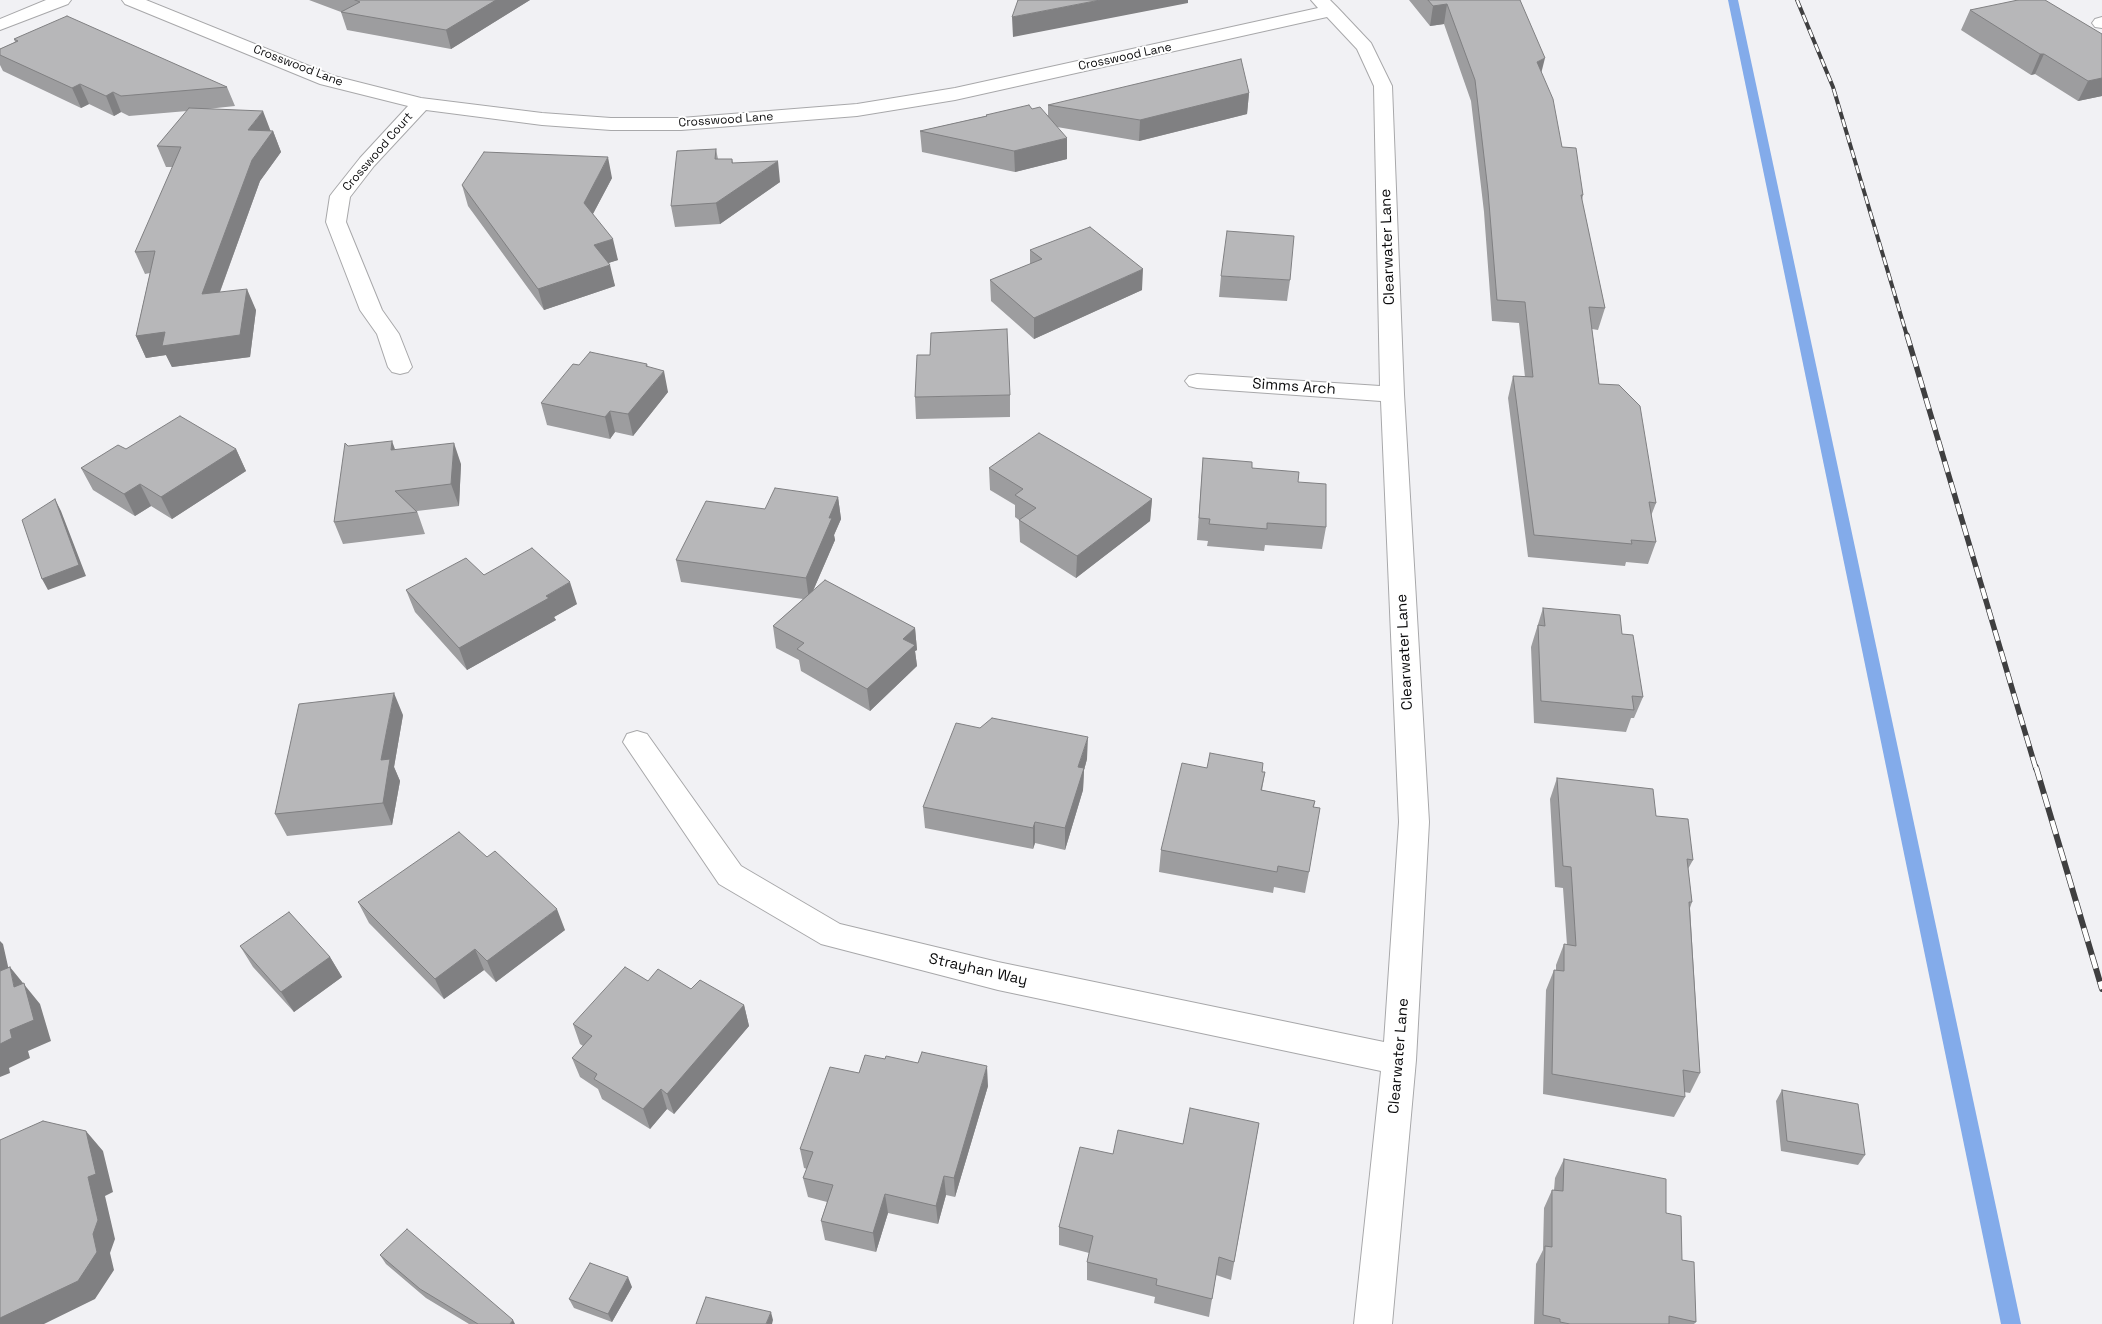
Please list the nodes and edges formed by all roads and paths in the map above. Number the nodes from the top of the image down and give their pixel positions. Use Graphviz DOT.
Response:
graph roads {
  1 [pos="62,0"];
  2 [pos="131,0"];
  3 [pos="1325,6"];
  4 [pos="0,25"];
  5 [pos="421,104"];
  6 [pos="400,367"];
  7 [pos="1197,381"];
  8 [pos="1392,394"];
  9 [pos="637,742"];
  10 [pos="1400,1060"];
  11 [pos="1373,1324"];
  1 -- 4 [label="street"];
  2 -- 5 [label="street, Crosswood Lane"];
  3 -- 5 [label="street, Crosswood Lane"];
  3 -- 8 [label="street, Clearwater Lane"];
  5 -- 6 [label="street, Crosswood Court"];
  7 -- 8 [label="street, Simms Arch"];
  8 -- 10 [label="street, Clearwater Lane"];
  9 -- 10 [label="street, Strayhan Way"];
  10 -- 11 [label="street, Clearwater Lane"];
}
